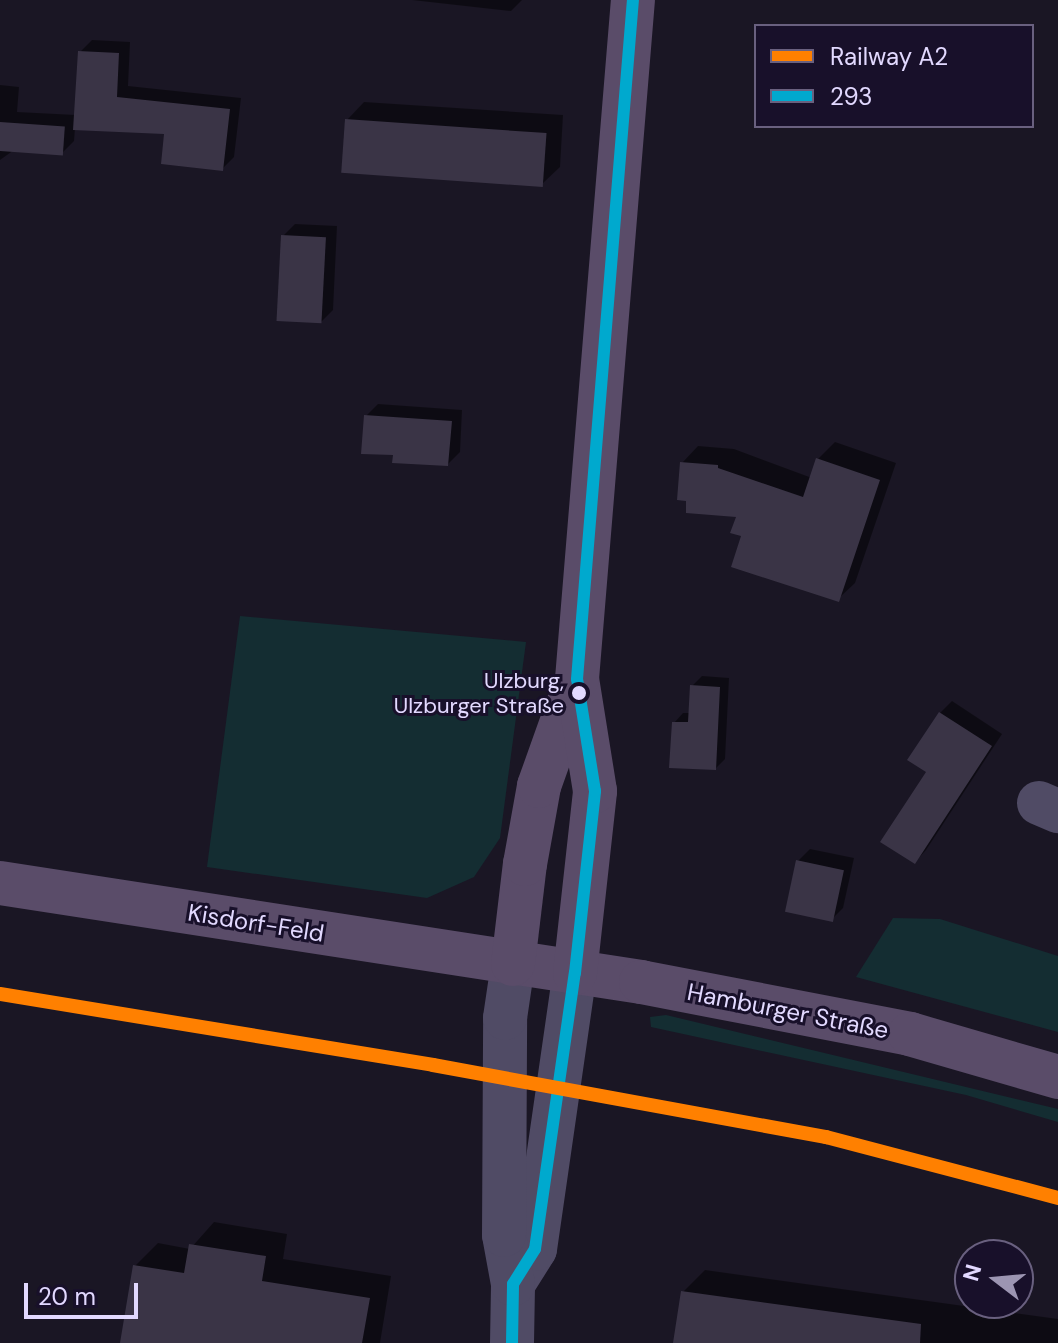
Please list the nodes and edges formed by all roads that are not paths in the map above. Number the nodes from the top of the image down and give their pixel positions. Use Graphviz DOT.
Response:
graph roads {
  1 [pos="633,0"];
  2 [pos="577,679"];
  3 [pos="0,883"];
  4 [pos="513,964"];
  5 [pos="575,973"];
  6 [pos="1058,1077"];
  7 [pos="513,1284"];
  8 [pos="512,1343"];
  1 -- 2 [label="main road"];
  2 -- 4 [label="main road"];
  2 -- 5 [label="main road"];
  3 -- 4 [label="main road, Kisdorf-Feld"];
  4 -- 5 [label="main road, Hamburger Straße"];
  4 -- 7 [label="street"];
  5 -- 6 [label="main road, Hamburger Straße"];
  5 -- 7 [label="street"];
  7 -- 8 [label="street"];
}
